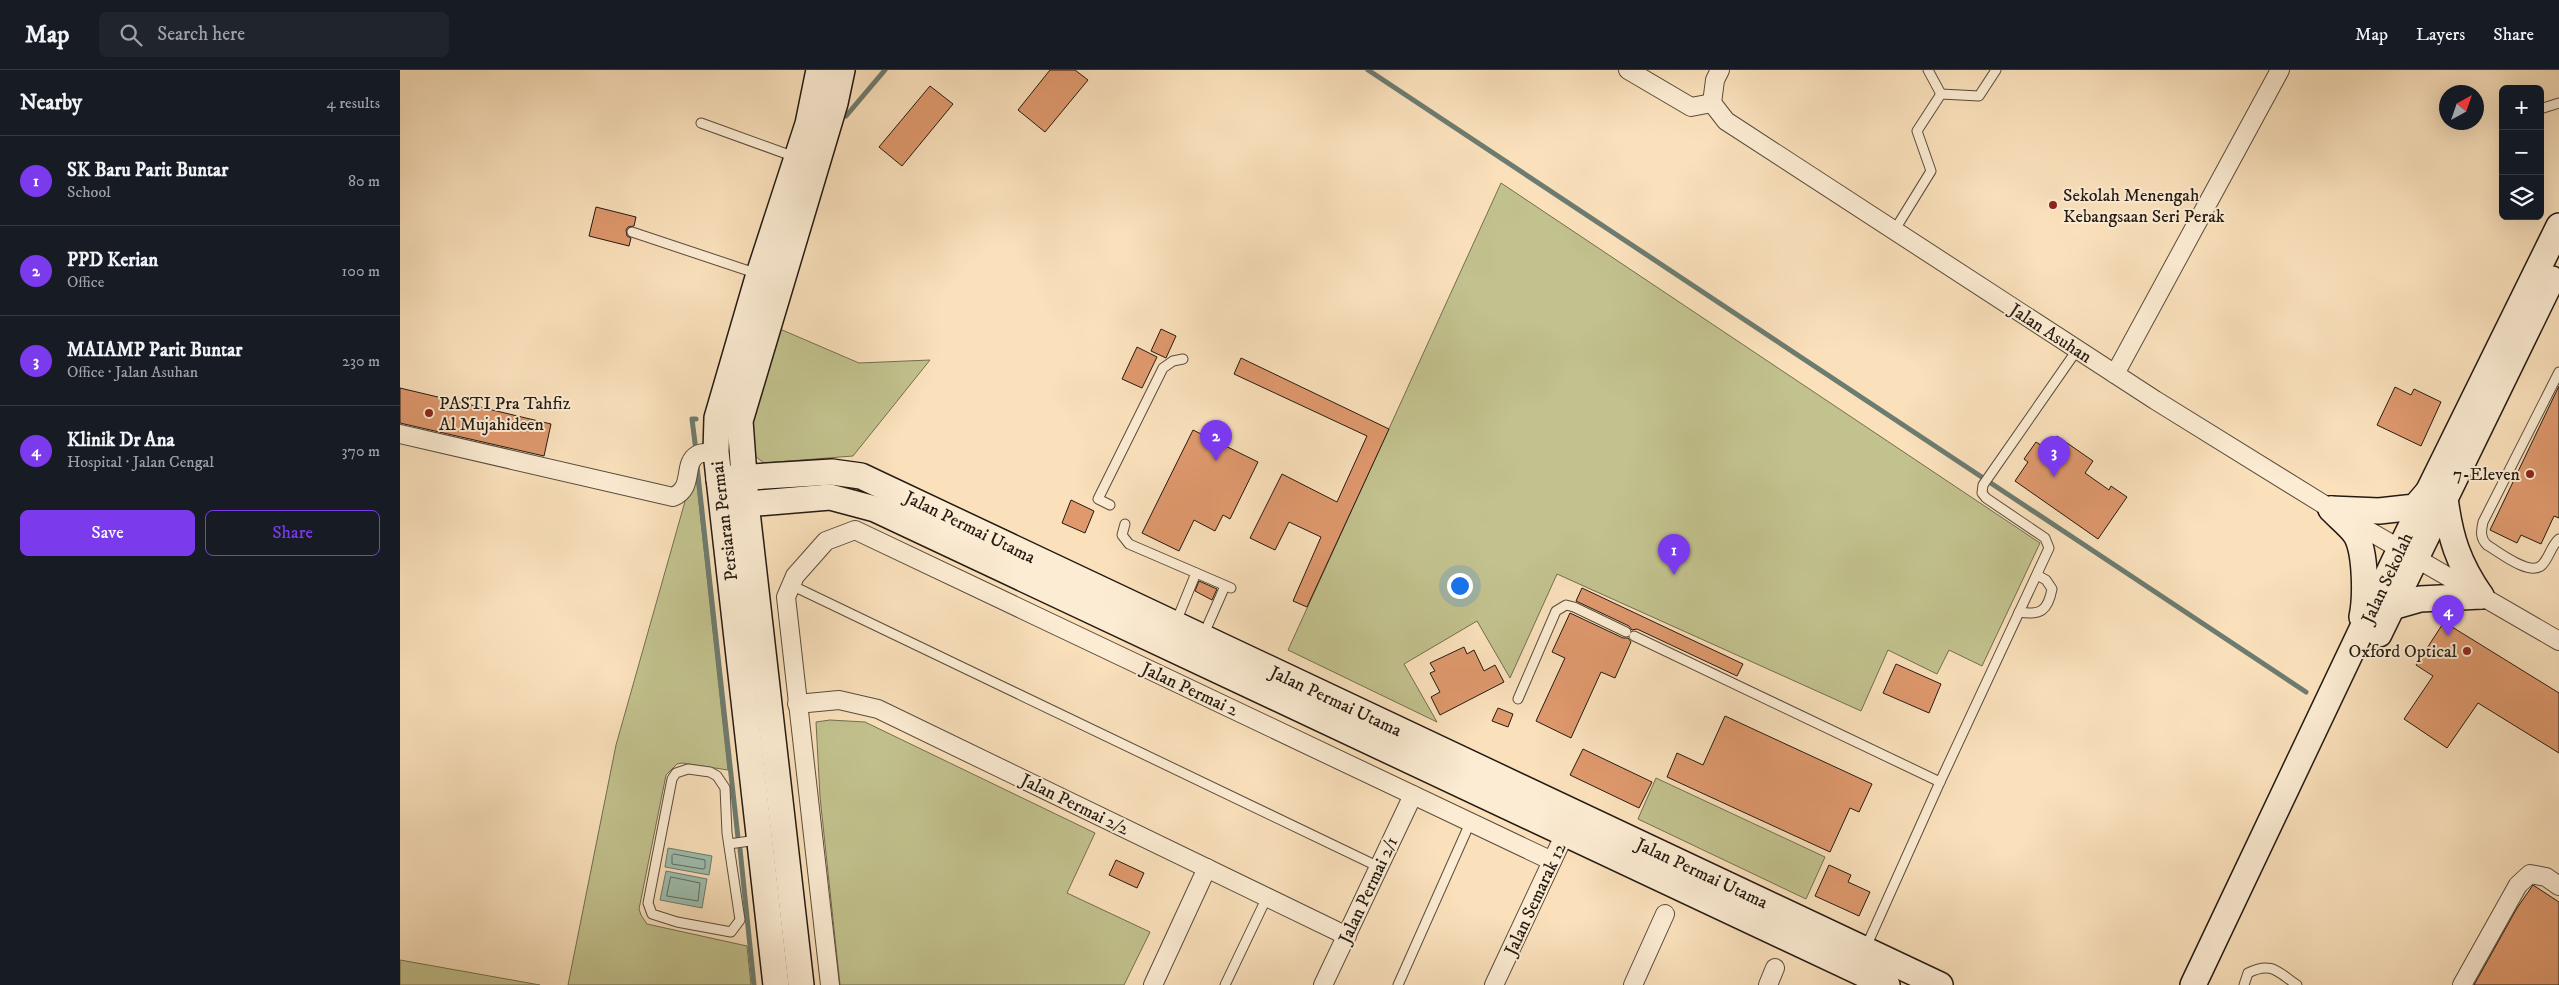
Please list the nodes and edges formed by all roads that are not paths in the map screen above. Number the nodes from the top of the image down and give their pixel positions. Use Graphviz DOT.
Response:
graph roads {
  1 [pos="819,70"];
  2 [pos="842,70"];
  3 [pos="1628,70"];
  4 [pos="1720,70"];
  5 [pos="1928,70"];
  6 [pos="1996,70"];
  7 [pos="2280,70"];
  8 [pos="1941,94"];
  9 [pos="1712,103"];
  10 [pos="2559,103"];
  11 [pos="2544,108"];
  12 [pos="701,123"];
  13 [pos="797,158"];
  14 [pos="2559,226"];
  15 [pos="1894,231"];
  16 [pos="632,232"];
  17 [pos="2559,266"];
  18 [pos="759,274"];
  19 [pos="2076,350"];
  20 [pos="1183,359"];
  21 [pos="2559,372"];
  22 [pos="2115,374"];
  23 [pos="400,434"];
  24 [pos="716,452"];
  25 [pos="745,478"];
  26 [pos="719,479"];
  27 [pos="2436,495"];
  28 [pos="735,504"];
  29 [pos="1110,505"];
  30 [pos="2331,509"];
  31 [pos="1125,524"];
  32 [pos="2559,539"];
  33 [pos="2408,554"];
  34 [pos="1196,573"];
  35 [pos="2036,576"];
  36 [pos="791,585"];
  37 [pos="2480,596"];
  38 [pos="2392,607"];
  39 [pos="2019,612"];
  40 [pos="1159,625"];
  41 [pos="2358,637"];
  42 [pos="1202,638"];
  43 [pos="2559,641"];
  44 [pos="1133,662"];
  45 [pos="1518,699"];
  46 [pos="797,704"];
  47 [pos="1940,782"];
  48 [pos="1413,795"];
  49 [pos="1470,823"];
  50 [pos="1570,823"];
  51 [pos="760,839"];
  52 [pos="729,844"];
  53 [pos="1552,861"];
  54 [pos="1379,867"];
  55 [pos="1207,868"];
  56 [pos="2559,886"];
  57 [pos="1266,897"];
  58 [pos="1666,914"];
  59 [pos="1347,936"];
  60 [pos="1860,960"];
  61 [pos="1776,968"];
  62 [pos="776,985"];
  63 [pos="801,985"];
  64 [pos="830,985"];
  65 [pos="1153,985"];
  66 [pos="1225,985"];
  67 [pos="1324,985"];
  68 [pos="1398,985"];
  69 [pos="1494,985"];
  70 [pos="1632,985"];
  71 [pos="1768,985"];
  72 [pos="1887,985"];
  73 [pos="1940,985"];
  74 [pos="2193,985"];
  75 [pos="2208,985"];
  76 [pos="2244,985"];
  77 [pos="2298,985"];
  78 [pos="2462,985"];
  1 -- 13 [label="street, Persiaran Permai"];
  2 -- 25 [label="street, Persiaran Permai"];
  3 -- 9 [label="street"];
  4 -- 9 [label="street"];
  5 -- 8 [label="lane"];
  6 -- 8 [label="lane"];
  7 -- 22 [label="street"];
  8 -- 15 [label="lane"];
  9 -- 15 [label="street, Jalan Asuhan"];
  10 -- 11 [label="lane"];
  12 -- 13 [label="lane"];
  13 -- 18 [label="street, Persiaran Permai"];
  14 -- 27 [label="street, Jalan Sekolah"];
  15 -- 19 [label="street, Jalan Asuhan"];
  16 -- 18 [label="lane"];
  17 -- 27 [label="street, Jalan Sekolah"];
  18 -- 24 [label="street, Persiaran Permai"];
  19 -- 22 [label="street, Jalan Asuhan"];
  19 -- 35 [label="lane"];
  20 -- 29 [label="lane"];
  21 -- 32 [label="lane"];
  22 -- 30 [label="street, Jalan Asuhan"];
  23 -- 24 [label="street"];
  24 -- 26 [label="street, Persiaran Permai"];
  25 -- 26 [label="street, Jalan Permai Utama"];
  25 -- 28 [label="street, Persiaran Permai"];
  25 -- 40 [label="street, Jalan Permai Utama"];
  26 -- 28 [label="street, Persiaran Permai"];
  27 -- 30 [label="street"];
  27 -- 33 [label="street, Jalan Sekolah"];
  27 -- 37 [label="street"];
  28 -- 40 [label="street, Jalan Permai Utama"];
  28 -- 51 [label="street, Persiaran Permai"];
  28 -- 63 [label="street, Persiaran Permai"];
  30 -- 33 [label="street, Jalan Asuhan"];
  30 -- 41 [label="street"];
  31 -- 34 [label="lane"];
  33 -- 37 [label="street, Jalan Asuhan"];
  33 -- 38 [label="street, Jalan Sekolah"];
  33 -- 41 [label="street, Jalan Sekolah"];
  34 -- 40 [label="lane"];
  34 -- 42 [label="lane"];
  35 -- 39 [label="lane"];
  35 -- 39 [label="lane"];
  36 -- 44 [label="street, Jalan Permai 2"];
  36 -- 46 [label="street"];
  36 -- 54 [label="lane"];
  37 -- 38 [label="street"];
  37 -- 43 [label="street, Jalan Asuhan"];
  38 -- 75 [label="street, Jalan Sekolah"];
  39 -- 47 [label="lane"];
  40 -- 42 [label="street, Jalan Permai Utama"];
  40 -- 44 [label="street"];
  40 -- 50 [label="street, Jalan Permai Utama"];
  41 -- 74 [label="street, Jalan Sekolah"];
  42 -- 50 [label="street, Jalan Permai Utama"];
  44 -- 48 [label="street, Jalan Permai 2"];
  45 -- 47 [label="lane"];
  46 -- 55 [label="street, Jalan Permai 2/2"];
  46 -- 64 [label="street"];
  47 -- 60 [label="lane"];
  48 -- 49 [label="street, Jalan Permai 2"];
  48 -- 54 [label="street, Jalan Permai 2/1"];
  49 -- 53 [label="street, Jalan Permai 2"];
  49 -- 68 [label="lane"];
  50 -- 53 [label="street, Jalan Semarak 12"];
  50 -- 60 [label="street, Jalan Permai Utama"];
  51 -- 52 [label="lane"];
  51 -- 62 [label="street, Persiaran Permai"];
  52 -- 52 [label="lane"];
  53 -- 69 [label="street, Jalan Semarak 12"];
  54 -- 59 [label="street, Jalan Permai 2/1"];
  55 -- 57 [label="street, Jalan Permai 2/2"];
  55 -- 65 [label="street"];
  56 -- 78 [label="street"];
  57 -- 59 [label="street, Jalan Permai 2/2"];
  57 -- 66 [label="lane"];
  58 -- 70 [label="street"];
  59 -- 67 [label="street, Jalan Permai 2/1"];
  60 -- 72 [label="street, Jalan Permai Utama"];
  60 -- 73 [label="street, Jalan Permai Utama"];
  61 -- 71 [label="street"];
  76 -- 77 [label="lane"];
}
